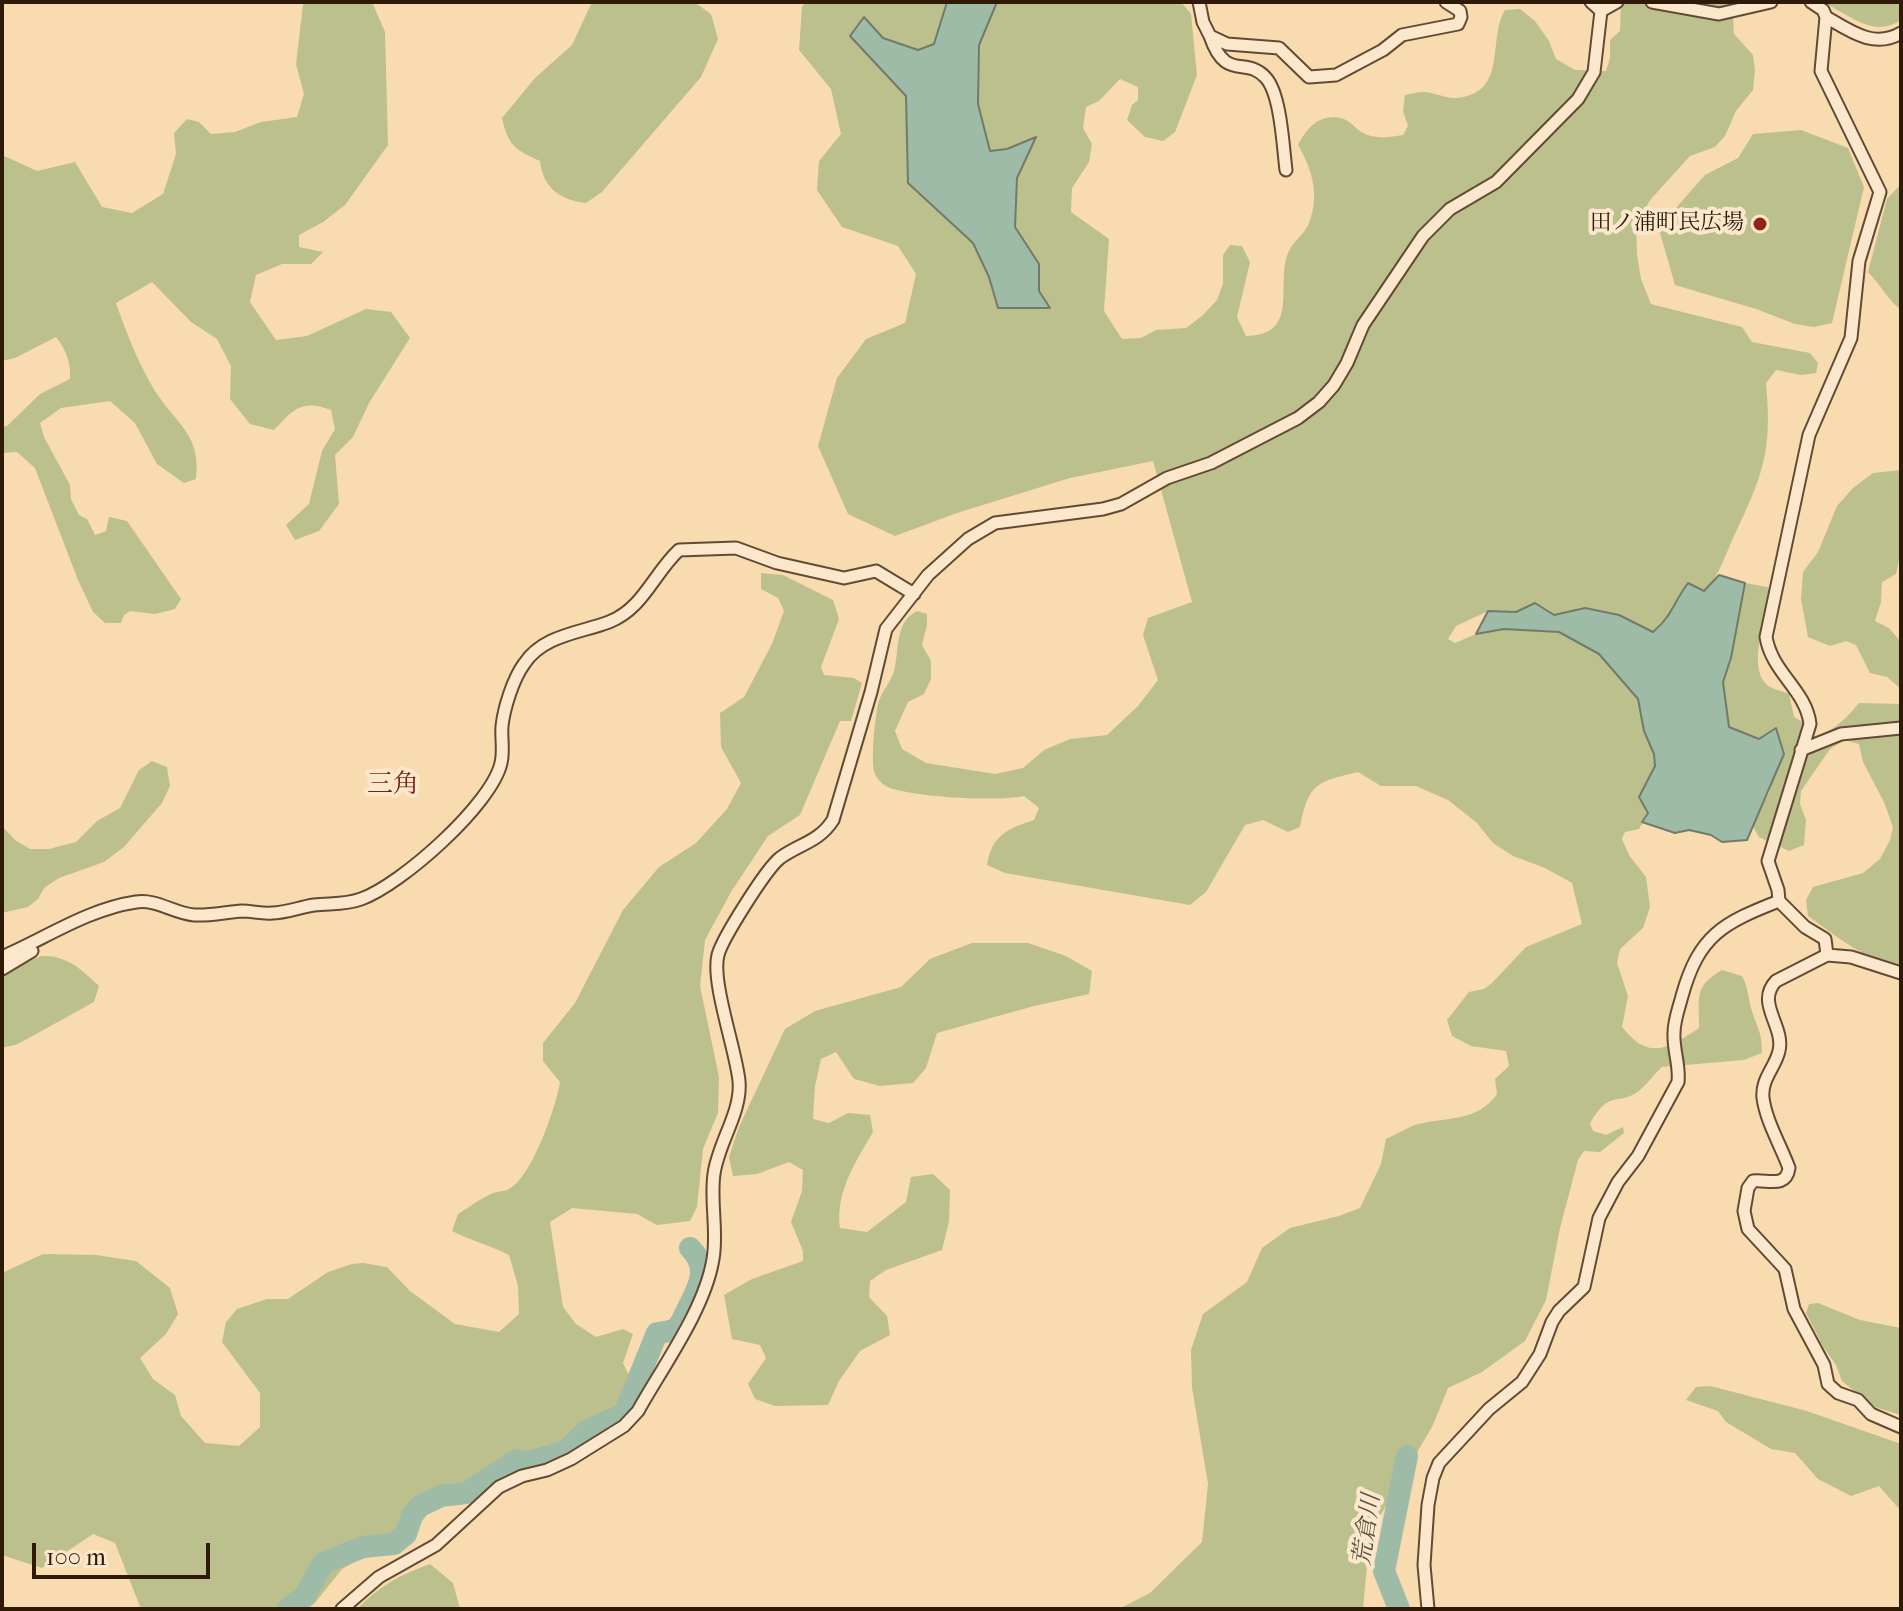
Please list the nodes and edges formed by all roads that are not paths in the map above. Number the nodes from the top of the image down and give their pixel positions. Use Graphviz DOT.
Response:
graph roads {
  1 [pos="1199,2"];
  2 [pos="1446,2"];
  3 [pos="1591,2"];
  4 [pos="1617,2"];
  5 [pos="1652,2"];
  6 [pos="1771,2"];
  7 [pos="1811,2"];
  8 [pos="1601,11"];
  9 [pos="1826,17"];
  10 [pos="1901,33"];
  11 [pos="1210,36"];
  12 [pos="1286,170"];
  13 [pos="914,594"];
  14 [pos="1901,728"];
  15 [pos="1801,750"];
  16 [pos="1779,901"];
  17 [pos="65,927"];
  18 [pos="1827,955"];
  19 [pos="2,957"];
  20 [pos="2,969"];
  21 [pos="1901,973"];
  22 [pos="1901,1427"];
  23 [pos="342,1609"];
  24 [pos="1428,1609"];
  1 -- 11 [label="street"];
  2 -- 11 [label="street"];
  3 -- 8 [label="street"];
  4 -- 8 [label="street"];
  5 -- 6 [label="street"];
  7 -- 9 [label="street"];
  8 -- 13 [label="street"];
  9 -- 10 [label="street"];
  9 -- 15 [label="street"];
  11 -- 12 [label="street"];
  13 -- 17 [label="street"];
  13 -- 23 [label="street"];
  14 -- 15 [label="street"];
  15 -- 16 [label="street"];
  16 -- 18 [label="street"];
  16 -- 24 [label="street"];
  17 -- 19 [label="street"];
  17 -- 20 [label="street"];
  18 -- 21 [label="street"];
  18 -- 22 [label="street"];
}
